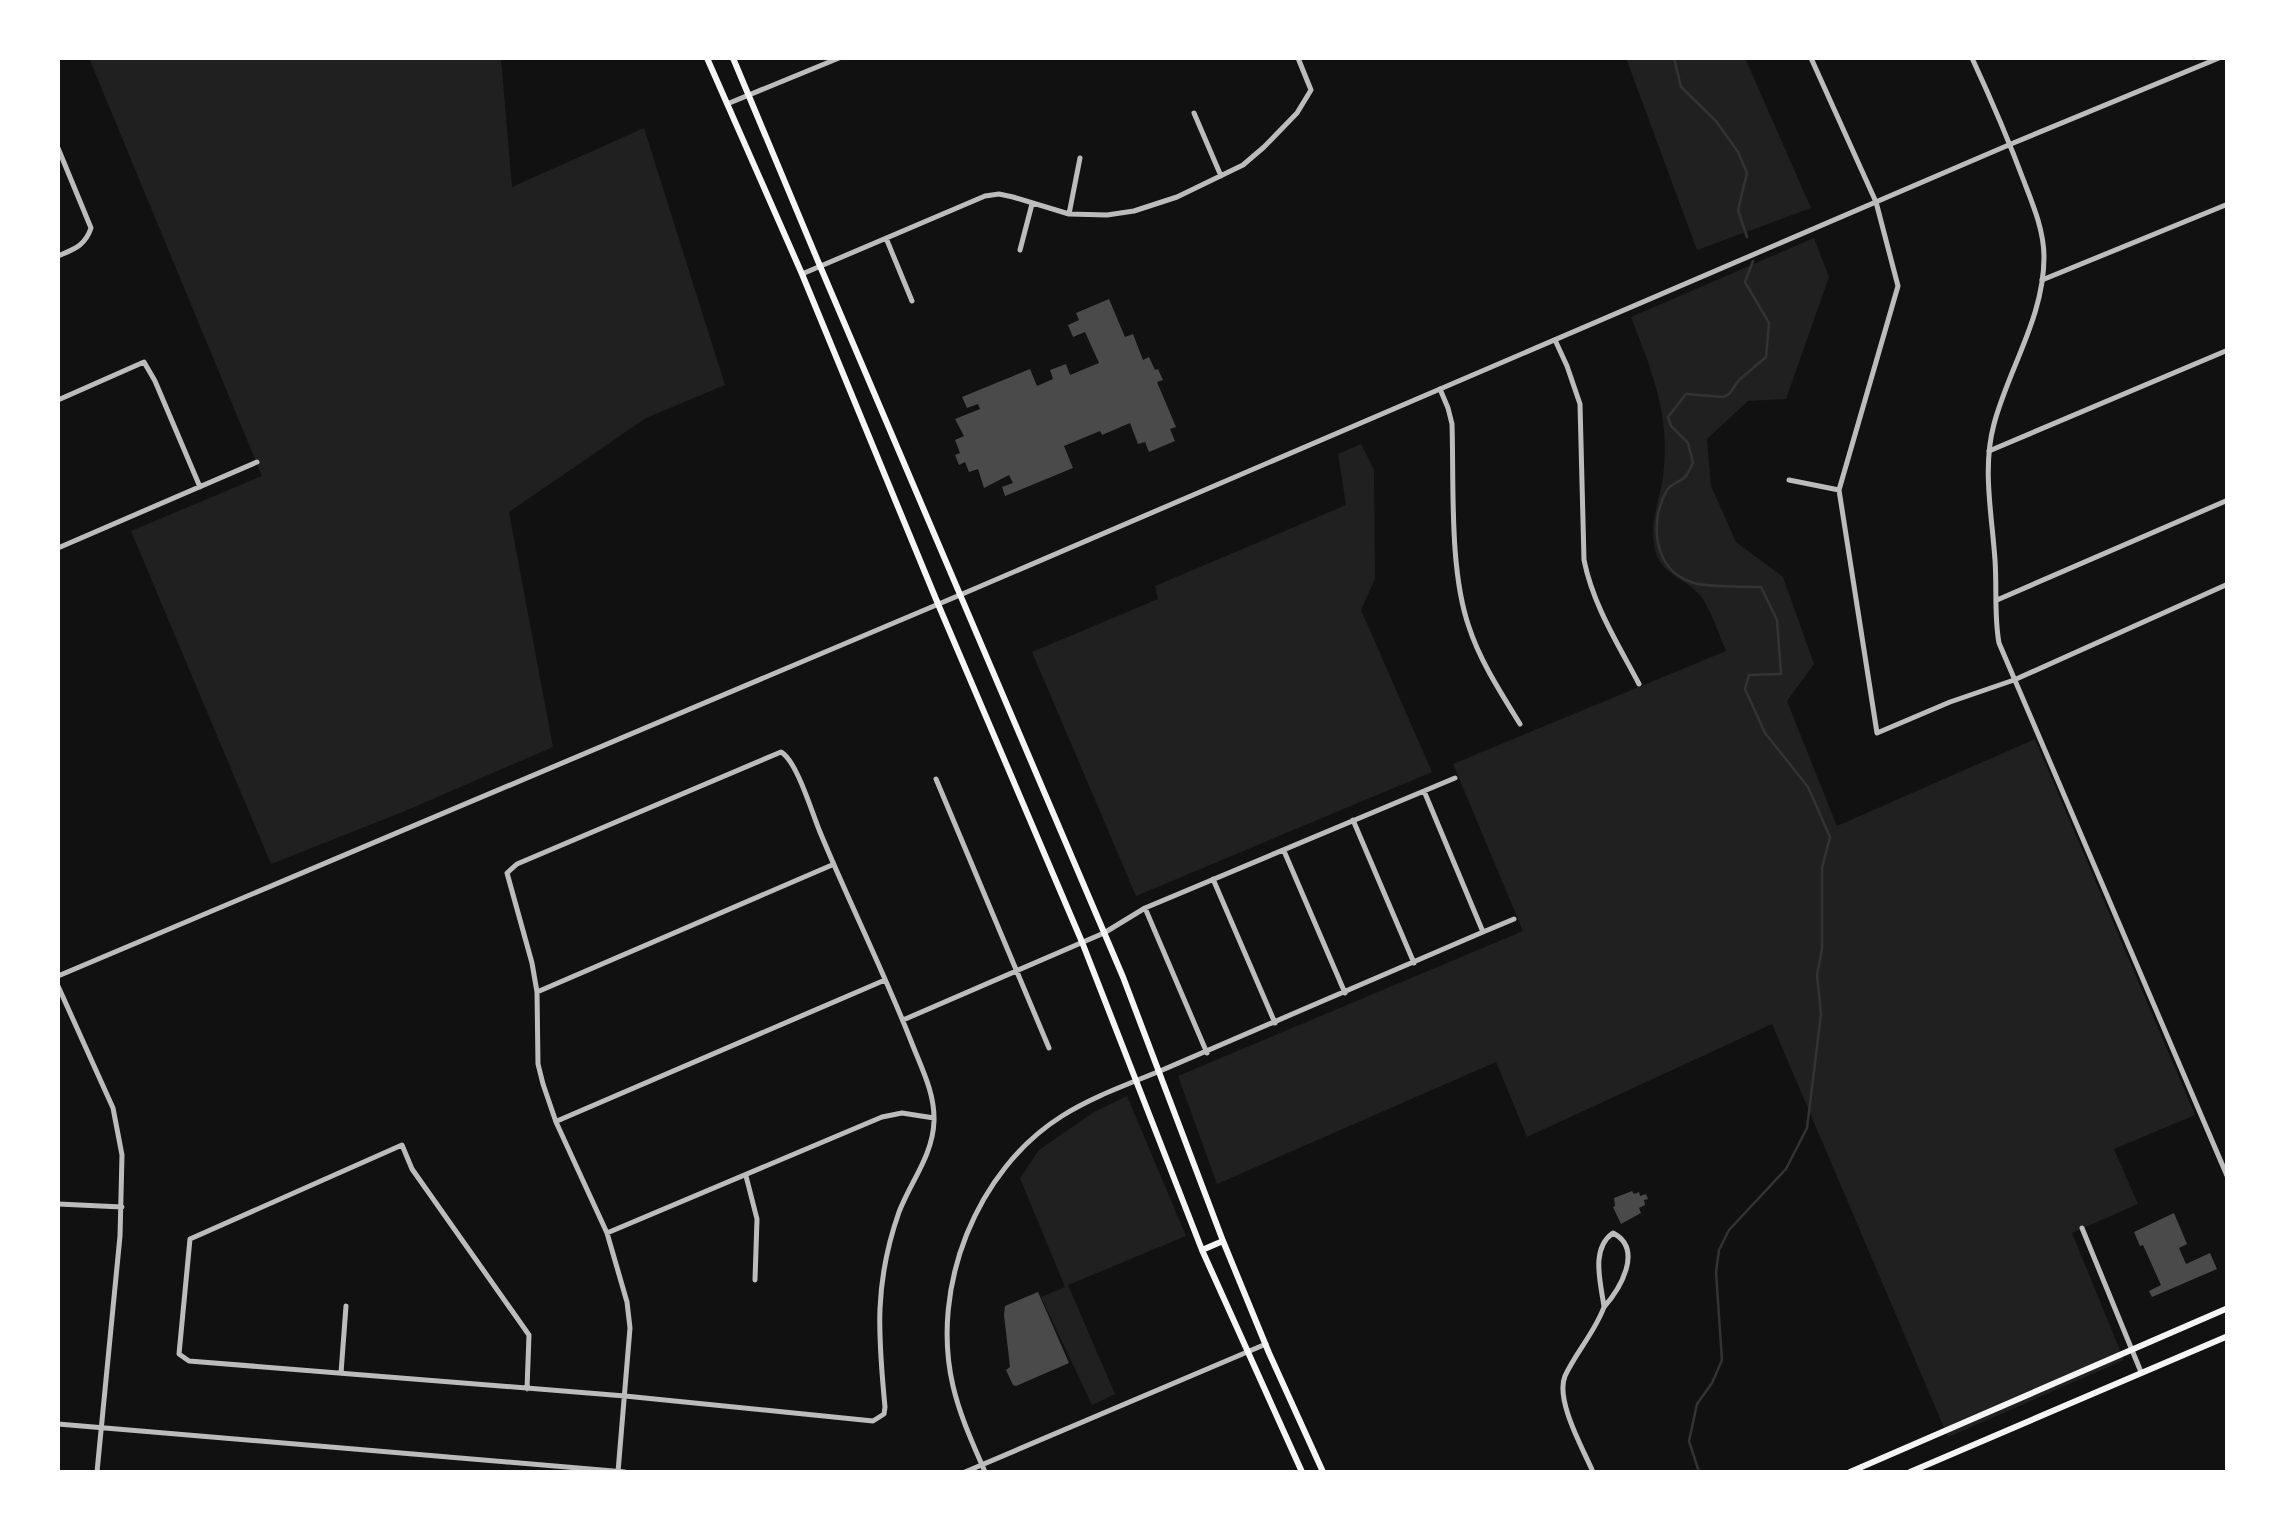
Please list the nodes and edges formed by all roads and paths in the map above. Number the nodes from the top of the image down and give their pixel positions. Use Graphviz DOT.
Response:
graph roads {
  1 [pos="707,58"];
  2 [pos="733,58"];
  3 [pos="839,58"];
  4 [pos="1298,58"];
  5 [pos="1810,58"];
  6 [pos="1972,58"];
  7 [pos="2219,58"];
  8 [pos="750,96"];
  9 [pos="727,104"];
  10 [pos="1194,113"];
  11 [pos="2010,144"];
  12 [pos="58,148"];
  13 [pos="1080,158"];
  14 [pos="1221,176"];
  15 [pos="1876,202"];
  16 [pos="1032,204"];
  17 [pos="2228,204"];
  18 [pos="1069,214"];
  19 [pos="886,238"];
  20 [pos="1020,250"];
  21 [pos="58,256"];
  22 [pos="820,266"];
  23 [pos="802,274"];
  24 [pos="2042,280"];
  25 [pos="912,301"];
  26 [pos="1554,340"];
  27 [pos="2228,350"];
  28 [pos="1440,389"];
  29 [pos="58,400"];
  30 [pos="1990,451"];
  31 [pos="257,462"];
  32 [pos="1788,480"];
  33 [pos="200,487"];
  34 [pos="1838,490"];
  35 [pos="2228,500"];
  36 [pos="58,548"];
  37 [pos="2228,584"];
  38 [pos="960,595"];
  39 [pos="1997,600"];
  40 [pos="938,604"];
  41 [pos="2014,680"];
  42 [pos="1639,684"];
  43 [pos="1520,724"];
  44 [pos="1455,778"];
  45 [pos="936,779"];
  46 [pos="1424,791"];
  47 [pos="1353,820"];
  48 [pos="1284,851"];
  49 [pos="834,864"];
  50 [pos="1213,879"];
  51 [pos="1146,908"];
  52 [pos="1514,918"];
  53 [pos="1484,932"];
  54 [pos="1104,933"];
  55 [pos="1082,942"];
  56 [pos="1414,963"];
  57 [pos="1018,971"];
  58 [pos="58,976"];
  59 [pos="885,980"];
  60 [pos="58,986"];
  61 [pos="537,992"];
  62 [pos="1345,993"];
  63 [pos="903,1020"];
  64 [pos="1275,1023"];
  65 [pos="1049,1048"];
  66 [pos="1206,1052"];
  67 [pos="1160,1071"];
  68 [pos="1137,1080"];
  69 [pos="934,1118"];
  70 [pos="556,1122"];
  71 [pos="746,1176"];
  72 [pos="2228,1178"];
  73 [pos="58,1204"];
  74 [pos="122,1207"];
  75 [pos="2082,1228"];
  76 [pos="607,1233"];
  77 [pos="1224,1242"];
  78 [pos="1202,1250"];
  79 [pos="755,1280"];
  80 [pos="346,1306"];
  81 [pos="1604,1307"];
  82 [pos="2228,1308"];
  83 [pos="2228,1336"];
  84 [pos="1266,1344"];
  85 [pos="2132,1351"];
  86 [pos="1248,1352"];
  87 [pos="2142,1372"];
  88 [pos="341,1374"];
  89 [pos="527,1388"];
  90 [pos="625,1396"];
  91 [pos="58,1424"];
  92 [pos="101,1427"];
  93 [pos="983,1469"];
  94 [pos="1868,1469"];
  95 [pos="1592,1471"];
  96 [pos="97,1472"];
  97 [pos="621,1472"];
  98 [pos="964,1472"];
  99 [pos="1302,1472"];
  100 [pos="1323,1472"];
  101 [pos="1584,1472"];
  102 [pos="1850,1472"];
  103 [pos="1910,1472"];
  1 -- 9 [label="main road"];
  2 -- 8 [label="main road"];
  3 -- 8 [label="street"];
  4 -- 14 [label="street"];
  5 -- 15 [label="street"];
  6 -- 11 [label="street"];
  7 -- 11 [label="street"];
  8 -- 9 [label="street"];
  8 -- 22 [label="main road"];
  9 -- 23 [label="main road"];
  10 -- 14 [label="street"];
  11 -- 15 [label="street"];
  11 -- 24 [label="street"];
  12 -- 21 [label="street"];
  13 -- 18 [label="street"];
  14 -- 18 [label="street"];
  15 -- 26 [label="street"];
  15 -- 34 [label="street"];
  16 -- 18 [label="street"];
  16 -- 19 [label="street"];
  16 -- 20 [label="street"];
  17 -- 24 [label="street"];
  19 -- 22 [label="street"];
  19 -- 25 [label="street"];
  22 -- 23 [label="street"];
  22 -- 38 [label="main road"];
  23 -- 40 [label="main road"];
  24 -- 30 [label="street"];
  26 -- 28 [label="street"];
  26 -- 42 [label="street"];
  27 -- 30 [label="street"];
  28 -- 38 [label="street"];
  28 -- 43 [label="street"];
  29 -- 33 [label="street"];
  30 -- 39 [label="street"];
  31 -- 33 [label="street"];
  32 -- 34 [label="street"];
  33 -- 36 [label="street"];
  34 -- 41 [label="street"];
  35 -- 39 [label="street"];
  37 -- 41 [label="street"];
  38 -- 40 [label="street"];
  38 -- 54 [label="main road"];
  39 -- 41 [label="street"];
  40 -- 55 [label="main road"];
  40 -- 58 [label="street"];
  41 -- 72 [label="street"];
  44 -- 46 [label="street"];
  45 -- 57 [label="street"];
  46 -- 47 [label="street"];
  46 -- 53 [label="street"];
  47 -- 48 [label="street"];
  47 -- 56 [label="street"];
  48 -- 50 [label="street"];
  48 -- 62 [label="street"];
  49 -- 59 [label="street"];
  49 -- 61 [label="street"];
  49 -- 61 [label="street"];
  50 -- 51 [label="street"];
  50 -- 64 [label="street"];
  51 -- 54 [label="street"];
  51 -- 66 [label="street"];
  52 -- 53 [label="street"];
  53 -- 56 [label="street"];
  54 -- 55 [label="street"];
  54 -- 67 [label="main road"];
  55 -- 57 [label="street"];
  55 -- 68 [label="main road"];
  56 -- 62 [label="street"];
  57 -- 63 [label="street"];
  57 -- 65 [label="street"];
  59 -- 63 [label="street"];
  59 -- 70 [label="street"];
  60 -- 74 [label="street"];
  61 -- 70 [label="street"];
  62 -- 64 [label="street"];
  63 -- 69 [label="street"];
  64 -- 66 [label="street"];
  66 -- 67 [label="street"];
  67 -- 68 [label="street"];
  67 -- 77 [label="main road"];
  68 -- 78 [label="main road"];
  68 -- 93 [label="street"];
  69 -- 71 [label="street"];
  69 -- 90 [label="street"];
  70 -- 76 [label="street"];
  71 -- 76 [label="street"];
  71 -- 79 [label="street"];
  73 -- 74 [label="street"];
  74 -- 92 [label="street"];
  75 -- 85 [label="street"];
  76 -- 90 [label="street"];
  77 -- 78 [label="main road"];
  77 -- 84 [label="main road"];
  78 -- 86 [label="main road"];
  80 -- 88 [label="street"];
  81 -- 81 [label="street"];
  81 -- 95 [label="street"];
  82 -- 85 [label="main road"];
  83 -- 87 [label="main road"];
  84 -- 86 [label="street"];
  84 -- 100 [label="main road"];
  85 -- 87 [label="street"];
  85 -- 94 [label="main road"];
  86 -- 93 [label="street"];
  86 -- 99 [label="main road"];
  87 -- 103 [label="main road"];
  88 -- 89 [label="street"];
  88 -- 89 [label="street"];
  89 -- 90 [label="street"];
  90 -- 97 [label="street"];
  91 -- 92 [label="street"];
  92 -- 96 [label="street"];
  92 -- 97 [label="street"];
  93 -- 98 [label="street"];
  94 -- 102 [label="main road"];
  95 -- 101 [label="street"];
}
